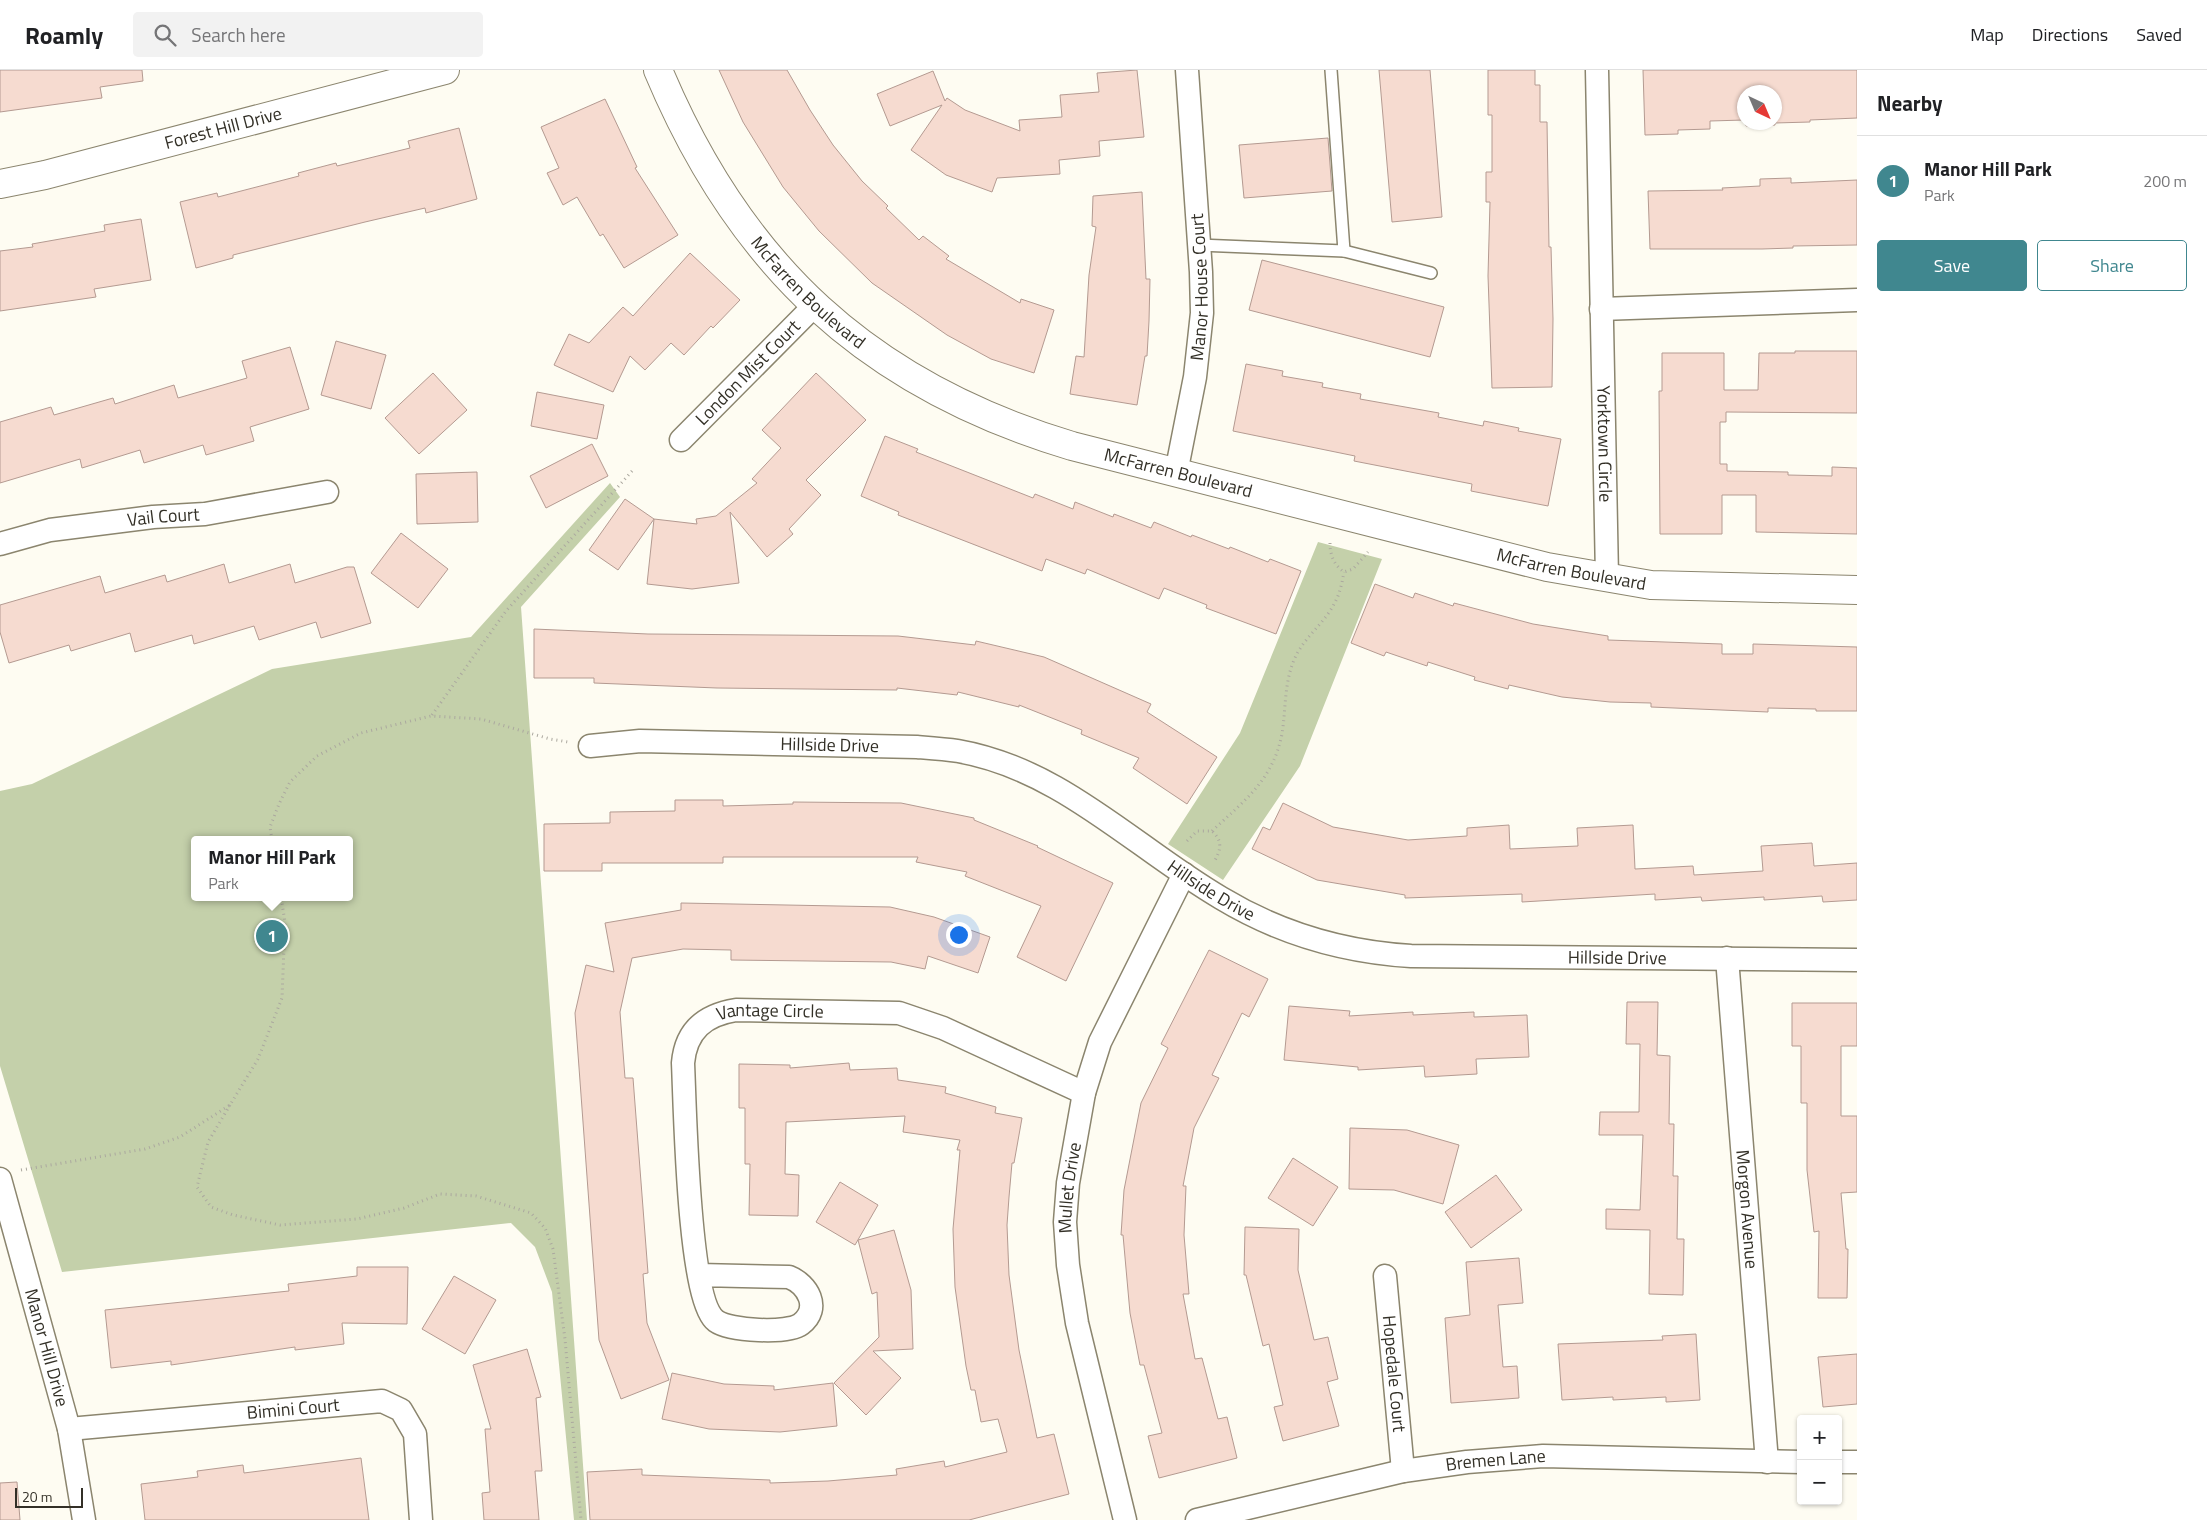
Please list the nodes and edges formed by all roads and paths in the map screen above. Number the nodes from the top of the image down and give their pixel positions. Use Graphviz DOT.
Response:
graph roads {
  1 [pos="445,70"];
  2 [pos="658,70"];
  3 [pos="1187,70"];
  4 [pos="1330,70"];
  5 [pos="1597,70"];
  6 [pos="0,184"];
  7 [pos="1199,246"];
  8 [pos="1344,251"];
  9 [pos="1431,274"];
  10 [pos="1857,300"];
  11 [pos="814,306"];
  12 [pos="1601,309"];
  13 [pos="681,440"];
  14 [pos="633,470"];
  15 [pos="1176,473"];
  16 [pos="326,492"];
  17 [pos="1330,543"];
  18 [pos="0,544"];
  19 [pos="1368,552"];
  20 [pos="1344,572"];
  21 [pos="1607,577"];
  22 [pos="1857,590"];
  23 [pos="431,716"];
  24 [pos="590,746"];
  25 [pos="1212,830"];
  26 [pos="271,836"];
  27 [pos="1187,841"];
  28 [pos="1214,862"];
  29 [pos="1184,874"];
  30 [pos="282,901"];
  31 [pos="1726,958"];
  32 [pos="1857,960"];
  33 [pos="1084,1093"];
  34 [pos="230,1105"];
  35 [pos="9,1174"];
  36 [pos="699,1275"];
  37 [pos="1385,1276"];
  38 [pos="69,1429"];
  39 [pos="1767,1462"];
  40 [pos="1797,1462"];
  41 [pos="1842,1462"];
  42 [pos="1857,1462"];
  43 [pos="1403,1471"];
  44 [pos="84,1520"];
  45 [pos="421,1520"];
  46 [pos="582,1520"];
  47 [pos="1125,1520"];
  48 [pos="1197,1520"];
  1 -- 6 [label="street, Forest Hill Drive"];
  2 -- 11 [label="street, McFarren Boulevard"];
  3 -- 7 [label="street, Manor House Court"];
  4 -- 8 [label="lane"];
  5 -- 12 [label="street, Yorktown Circle"];
  7 -- 8 [label="lane"];
  7 -- 15 [label="street, Manor House Court"];
  8 -- 9 [label="lane"];
  10 -- 12 [label="street"];
  11 -- 13 [label="street, London Mist Court"];
  11 -- 15 [label="street, McFarren Boulevard"];
  12 -- 21 [label="street, Yorktown Circle"];
  14 -- 23 [label="path"];
  15 -- 21 [label="street, McFarren Boulevard"];
  16 -- 18 [label="street, Vail Court"];
  17 -- 20 [label="path"];
  19 -- 20 [label="path"];
  20 -- 25 [label="path"];
  21 -- 22 [label="street, McFarren Boulevard"];
  23 -- 24 [label="path"];
  23 -- 26 [label="path"];
  24 -- 29 [label="street, Hillside Drive"];
  25 -- 27 [label="path"];
  25 -- 28 [label="path"];
  29 -- 31 [label="street, Hillside Drive"];
  29 -- 33 [label="street, Mullet Drive"];
  30 -- 34 [label="path"];
  31 -- 32 [label="street, Hillside Drive"];
  31 -- 39 [label="street, Morgon Avenue"];
  33 -- 36 [label="street, Vantage Circle"];
  33 -- 47 [label="street, Mullet Drive"];
  34 -- 35 [label="path"];
  34 -- 46 [label="path"];
  35 -- 38 [label="street, Manor Hill Drive"];
  36 -- 36 [label="street, Vantage Circle"];
  37 -- 43 [label="street, Hopedale Court"];
  38 -- 44 [label="street, Manor Hill Drive"];
  38 -- 45 [label="street, Bimini Court"];
  39 -- 40 [label="street, Bremen Lane"];
  39 -- 43 [label="street, Bremen Lane"];
  41 -- 42 [label="street"];
  43 -- 48 [label="street, Bremen Lane"];
}
